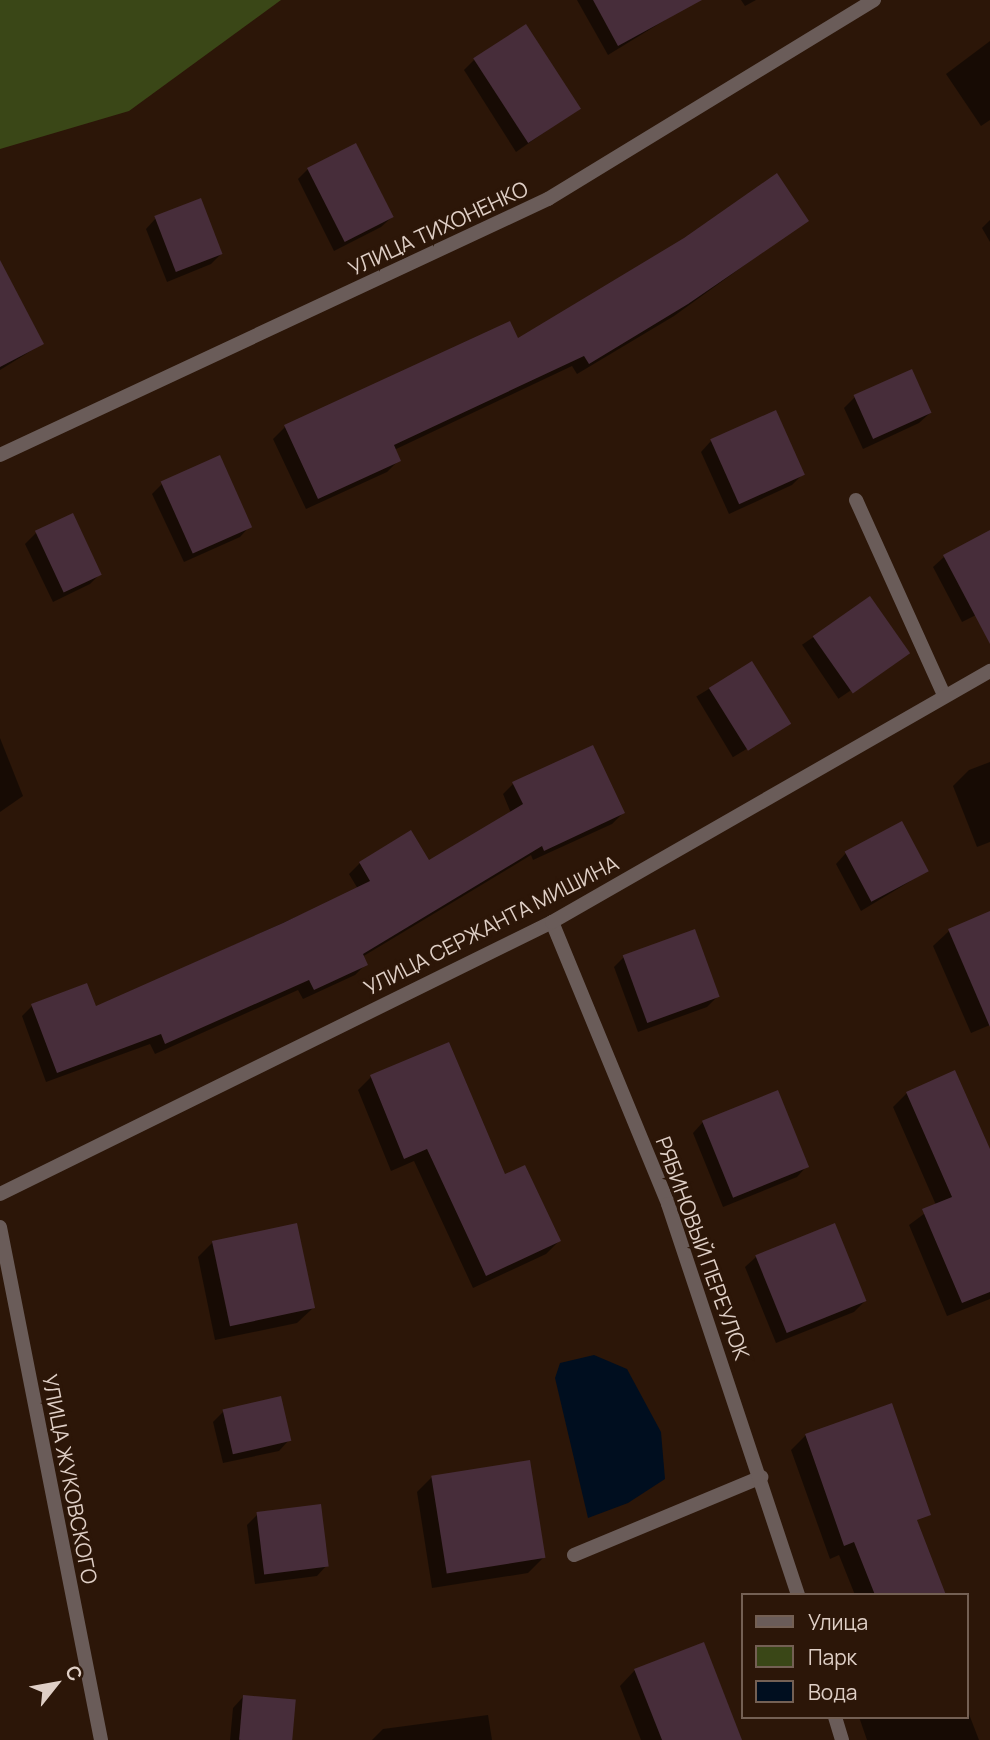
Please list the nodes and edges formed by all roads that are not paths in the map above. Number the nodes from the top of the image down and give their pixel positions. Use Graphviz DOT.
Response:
graph roads {
  1 [pos="874,0"];
  2 [pos="0,456"];
  3 [pos="856,500"];
  4 [pos="990,671"];
  5 [pos="944,695"];
  6 [pos="552,922"];
  7 [pos="0,1194"];
  8 [pos="0,1227"];
  9 [pos="761,1477"];
  10 [pos="574,1555"];
  11 [pos="796,1593"];
  12 [pos="836,1719"];
  13 [pos="101,1740"];
  14 [pos="842,1740"];
  1 -- 2 [label="street, УЛИЦА ТИХОНЕНКО"];
  3 -- 5 [label="street"];
  4 -- 5 [label="street, УЛИЦА СЕРЖАНТА МИШИНА"];
  5 -- 6 [label="street, УЛИЦА СЕРЖАНТА МИШИНА"];
  6 -- 7 [label="street, УЛИЦА СЕРЖАНТА МИШИНА"];
  6 -- 9 [label="street, РЯБИНОВЫЙ ПЕРЕУЛОК"];
  8 -- 13 [label="street, УЛИЦА ЖУКОВСКОГО"];
  9 -- 10 [label="street"];
  9 -- 11 [label="street, РЯБИНОВЫЙ ПЕРЕУЛОК"];
  12 -- 14 [label="street"];
}
